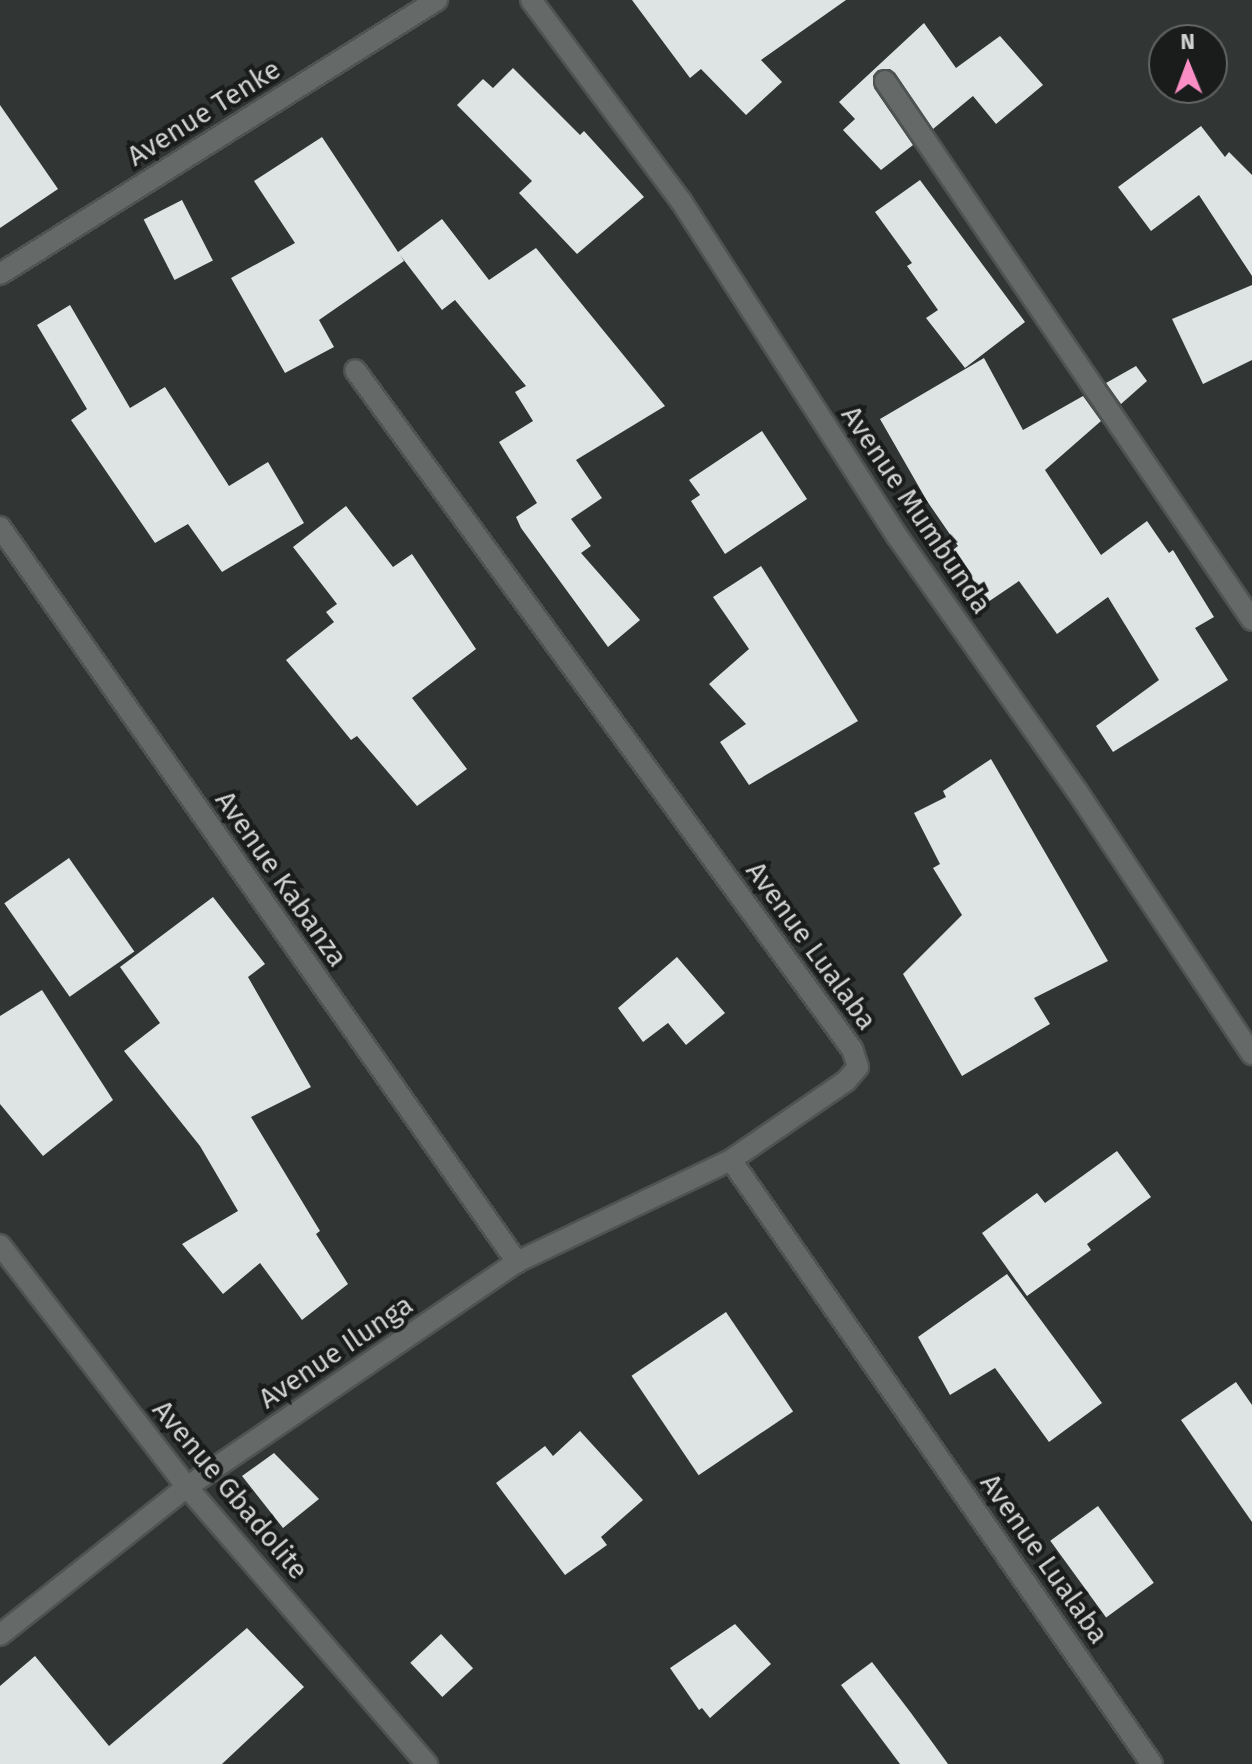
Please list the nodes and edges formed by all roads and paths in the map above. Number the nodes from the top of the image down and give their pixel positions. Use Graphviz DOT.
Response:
graph roads {
  1 [pos="437,0"];
  2 [pos="531,0"];
  3 [pos="885,81"];
  4 [pos="0,274"];
  5 [pos="355,370"];
  6 [pos="0,527"];
  7 [pos="1252,620"];
  8 [pos="1252,1054"];
  9 [pos="731,1160"];
  10 [pos="0,1245"];
  11 [pos="517,1262"];
  12 [pos="187,1487"];
  13 [pos="0,1635"];
  14 [pos="427,1764"];
  15 [pos="1152,1764"];
  1 -- 4 [label="street, Avenue Tenke"];
  2 -- 8 [label="street, Avenue Mumbunda"];
  3 -- 7 [label="street"];
  5 -- 9 [label="street, Avenue Lualaba"];
  6 -- 11 [label="street, Avenue Kabanza"];
  9 -- 11 [label="street, Avenue Ilunga"];
  9 -- 15 [label="street, Avenue Lualaba"];
  10 -- 12 [label="street, Avenue Gbadolite"];
  11 -- 12 [label="street, Avenue Ilunga"];
  12 -- 13 [label="street, Avenue Ilunga"];
  12 -- 14 [label="street, Avenue Gbadolite"];
}
